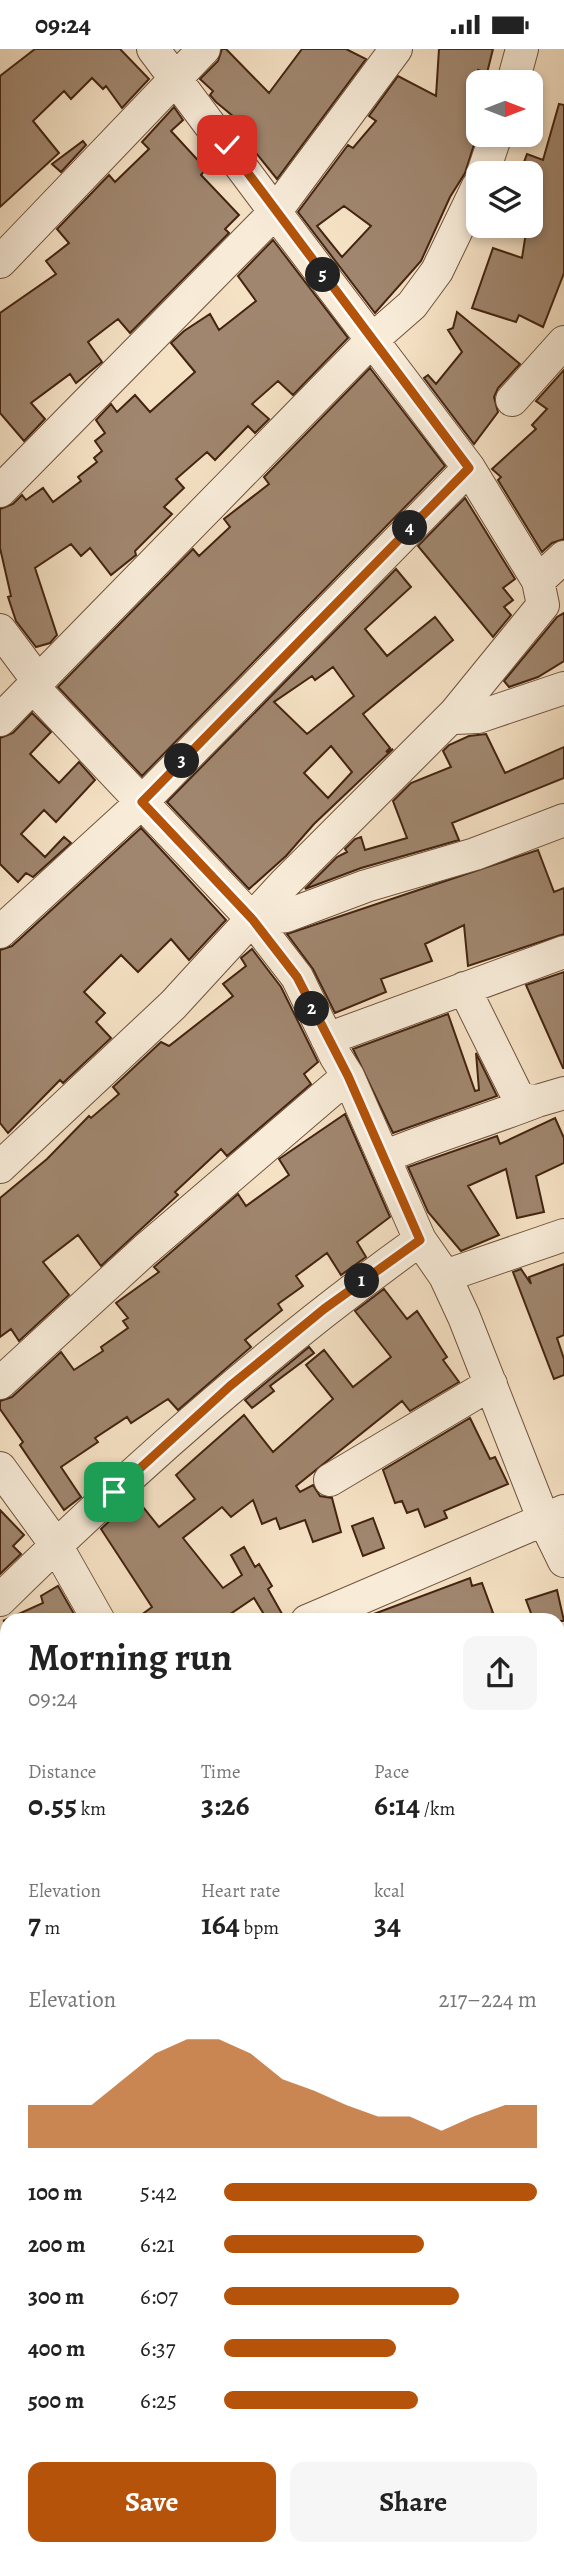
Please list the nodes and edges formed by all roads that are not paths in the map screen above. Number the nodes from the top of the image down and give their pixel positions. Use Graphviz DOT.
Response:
graph roads {
  1 [pos="153,49"];
  2 [pos="204,49"];
  3 [pos="396,49"];
  4 [pos="522,49"];
  5 [pos="516,70"];
  6 [pos="178,78"];
  7 [pos="466,211"];
  8 [pos="275,212"];
  9 [pos="0,262"];
  10 [pos="372,341"];
  11 [pos="560,352"];
  12 [pos="512,400"];
  13 [pos="469,468"];
  14 [pos="0,491"];
  15 [pos="564,557"];
  16 [pos="538,581"];
  17 [pos="0,630"];
  18 [pos="35,684"];
  19 [pos="564,688"];
  20 [pos="455,713"];
  21 [pos="0,720"];
  22 [pos="142,802"];
  23 [pos="564,820"];
  24 [pos="253,920"];
  25 [pos="0,932"];
  26 [pos="564,952"];
  27 [pos="464,988"];
  28 [pos="327,1039"];
  29 [pos="348,1076"];
  30 [pos="550,1097"];
  31 [pos="384,1157"];
  32 [pos="0,1167"];
  33 [pos="564,1234"];
  34 [pos="420,1240"];
  35 [pos="445,1276"];
  36 [pos="0,1383"];
  37 [pos="491,1384"];
  38 [pos="0,1468"];
  39 [pos="330,1480"];
  40 [pos="553,1515"];
  41 [pos="56,1545"];
  42 [pos="564,1561"];
  43 [pos="0,1600"];
  44 [pos="94,1613"];
  45 [pos="326,1613"];
  1 -- 6 [label="street"];
  2 -- 6 [label="street"];
  3 -- 8 [label="street"];
  4 -- 5 [label="street"];
  6 -- 8 [label="street"];
  6 -- 9 [label="street"];
  7 -- 10 [label="street"];
  8 -- 10 [label="street"];
  8 -- 14 [label="street"];
  10 -- 13 [label="street"];
  10 -- 18 [label="street"];
  11 -- 12 [label="street"];
  13 -- 16 [label="street"];
  13 -- 22 [label="street"];
  15 -- 16 [label="street"];
  16 -- 20 [label="street"];
  17 -- 18 [label="street"];
  18 -- 21 [label="street"];
  18 -- 22 [label="street"];
  19 -- 20 [label="street"];
  20 -- 24 [label="street"];
  22 -- 24 [label="street"];
  22 -- 25 [label="street"];
  23 -- 24 [label="street"];
  24 -- 28 [label="street"];
  24 -- 32 [label="street"];
  26 -- 27 [label="street"];
  27 -- 28 [label="street"];
  27 -- 30 [label="street"];
  28 -- 29 [label="street"];
  29 -- 31 [label="street"];
  29 -- 36 [label="street"];
  30 -- 31 [label="street"];
  31 -- 34 [label="street"];
  33 -- 35 [label="street"];
  34 -- 35 [label="street"];
  34 -- 41 [label="street"];
  35 -- 37 [label="street"];
  37 -- 39 [label="street"];
  37 -- 40 [label="street"];
  38 -- 41 [label="street"];
  40 -- 42 [label="street"];
  40 -- 45 [label="street"];
  41 -- 43 [label="street"];
  41 -- 44 [label="street"];
}
